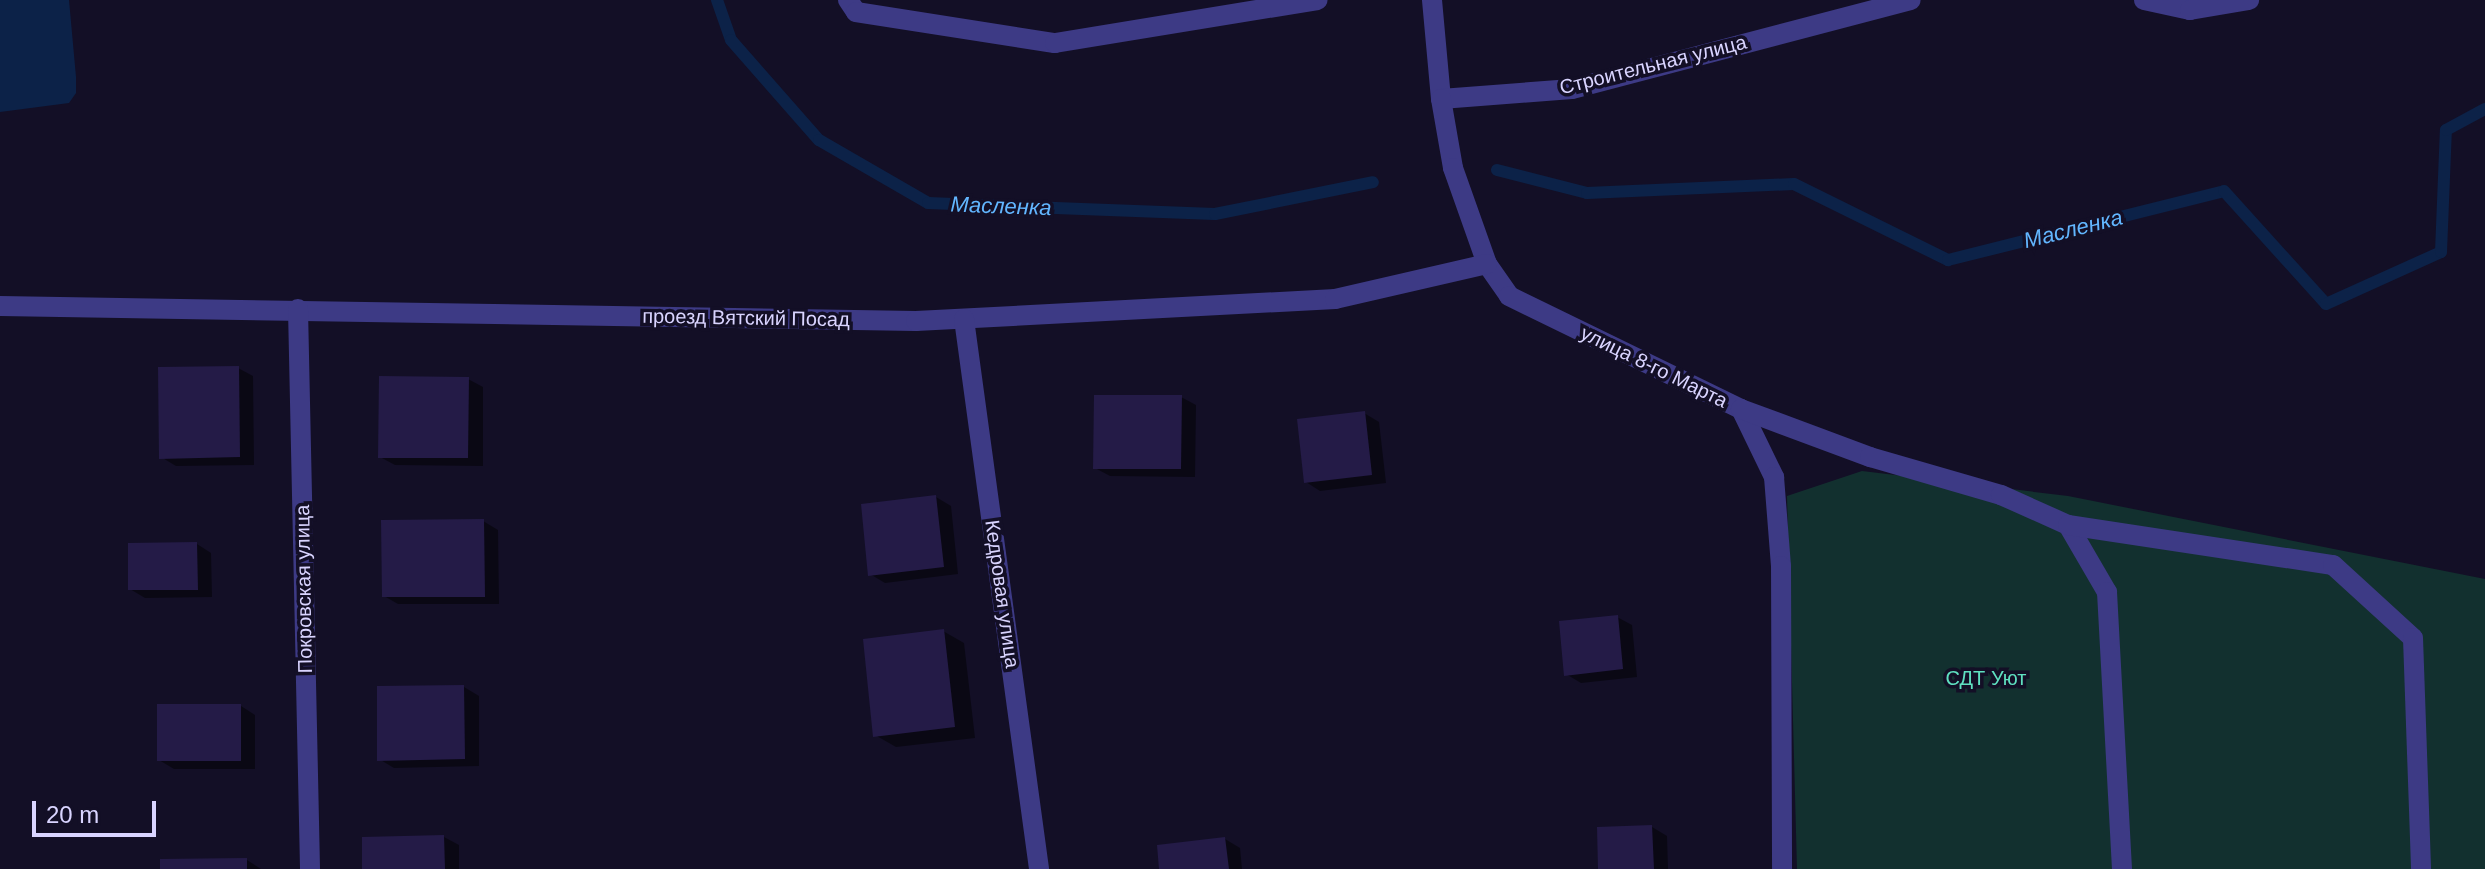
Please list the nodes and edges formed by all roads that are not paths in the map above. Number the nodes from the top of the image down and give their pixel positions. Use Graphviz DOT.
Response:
graph roads {
  1 [pos="848,0"];
  2 [pos="1317,0"];
  3 [pos="1432,0"];
  4 [pos="1911,0"];
  5 [pos="2144,0"];
  6 [pos="2249,0"];
  7 [pos="1441,99"];
  8 [pos="1487,264"];
  9 [pos="0,306"];
  10 [pos="298,309"];
  11 [pos="964,319"];
  12 [pos="1741,409"];
  13 [pos="2068,525"];
  14 [pos="310,869"];
  15 [pos="1039,869"];
  16 [pos="1782,869"];
  17 [pos="2122,869"];
  18 [pos="2421,869"];
  1 -- 2 [label="street"];
  3 -- 7 [label="street"];
  4 -- 7 [label="street, Строительная улица"];
  5 -- 6 [label="street"];
  7 -- 8 [label="street, улица 8-го Марта"];
  8 -- 11 [label="street, проезд Вятский Посад"];
  8 -- 12 [label="street, улица 8-го Марта"];
  9 -- 10 [label="street, проезд Вятский Посад"];
  10 -- 11 [label="street, проезд Вятский Посад"];
  10 -- 14 [label="street, Покровская улица"];
  11 -- 15 [label="street, Кедровая улица"];
  12 -- 13 [label="street"];
  12 -- 16 [label="street, улица 8-го Марта"];
  13 -- 17 [label="street"];
  13 -- 18 [label="street"];
}
